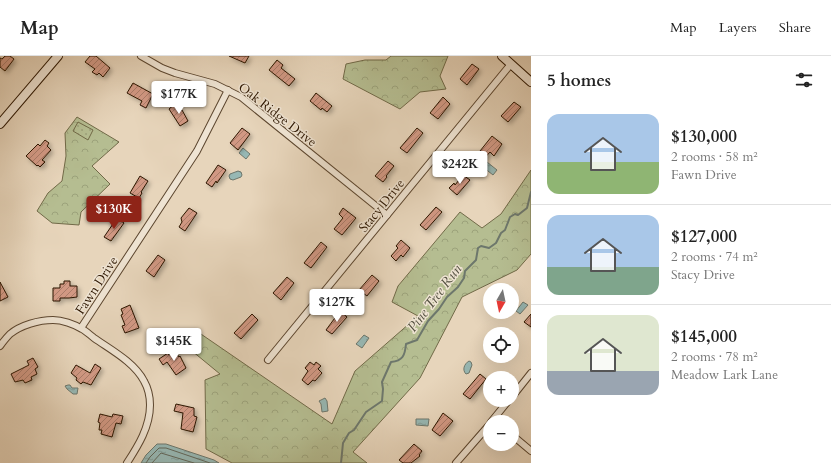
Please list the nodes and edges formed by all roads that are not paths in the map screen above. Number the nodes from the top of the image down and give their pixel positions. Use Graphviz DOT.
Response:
graph roads {
  1 [pos="58,56"];
  2 [pos="141,56"];
  3 [pos="502,56"];
  4 [pos="511,64"];
  5 [pos="531,82"];
  6 [pos="228,90"];
  7 [pos="0,124"];
  8 [pos="387,215"];
  9 [pos="81,328"];
  10 [pos="0,346"];
  11 [pos="268,360"];
  12 [pos="531,373"];
  13 [pos="519,388"];
  14 [pos="483,433"];
  15 [pos="519,441"];
  16 [pos="531,451"];
  17 [pos="127,463"];
  18 [pos="456,463"];
  1 -- 7 [label="street"];
  2 -- 6 [label="street, Oak Ridge Drive"];
  3 -- 4 [label="street"];
  4 -- 5 [label="street"];
  4 -- 8 [label="street, Stacy Drive"];
  6 -- 8 [label="street, Oak Ridge Drive"];
  6 -- 9 [label="street, Fawn Drive"];
  8 -- 11 [label="street, Stacy Drive"];
  9 -- 10 [label="street"];
  9 -- 17 [label="street"];
  12 -- 13 [label="street"];
  14 -- 18 [label="street"];
  15 -- 16 [label="street"];
}
